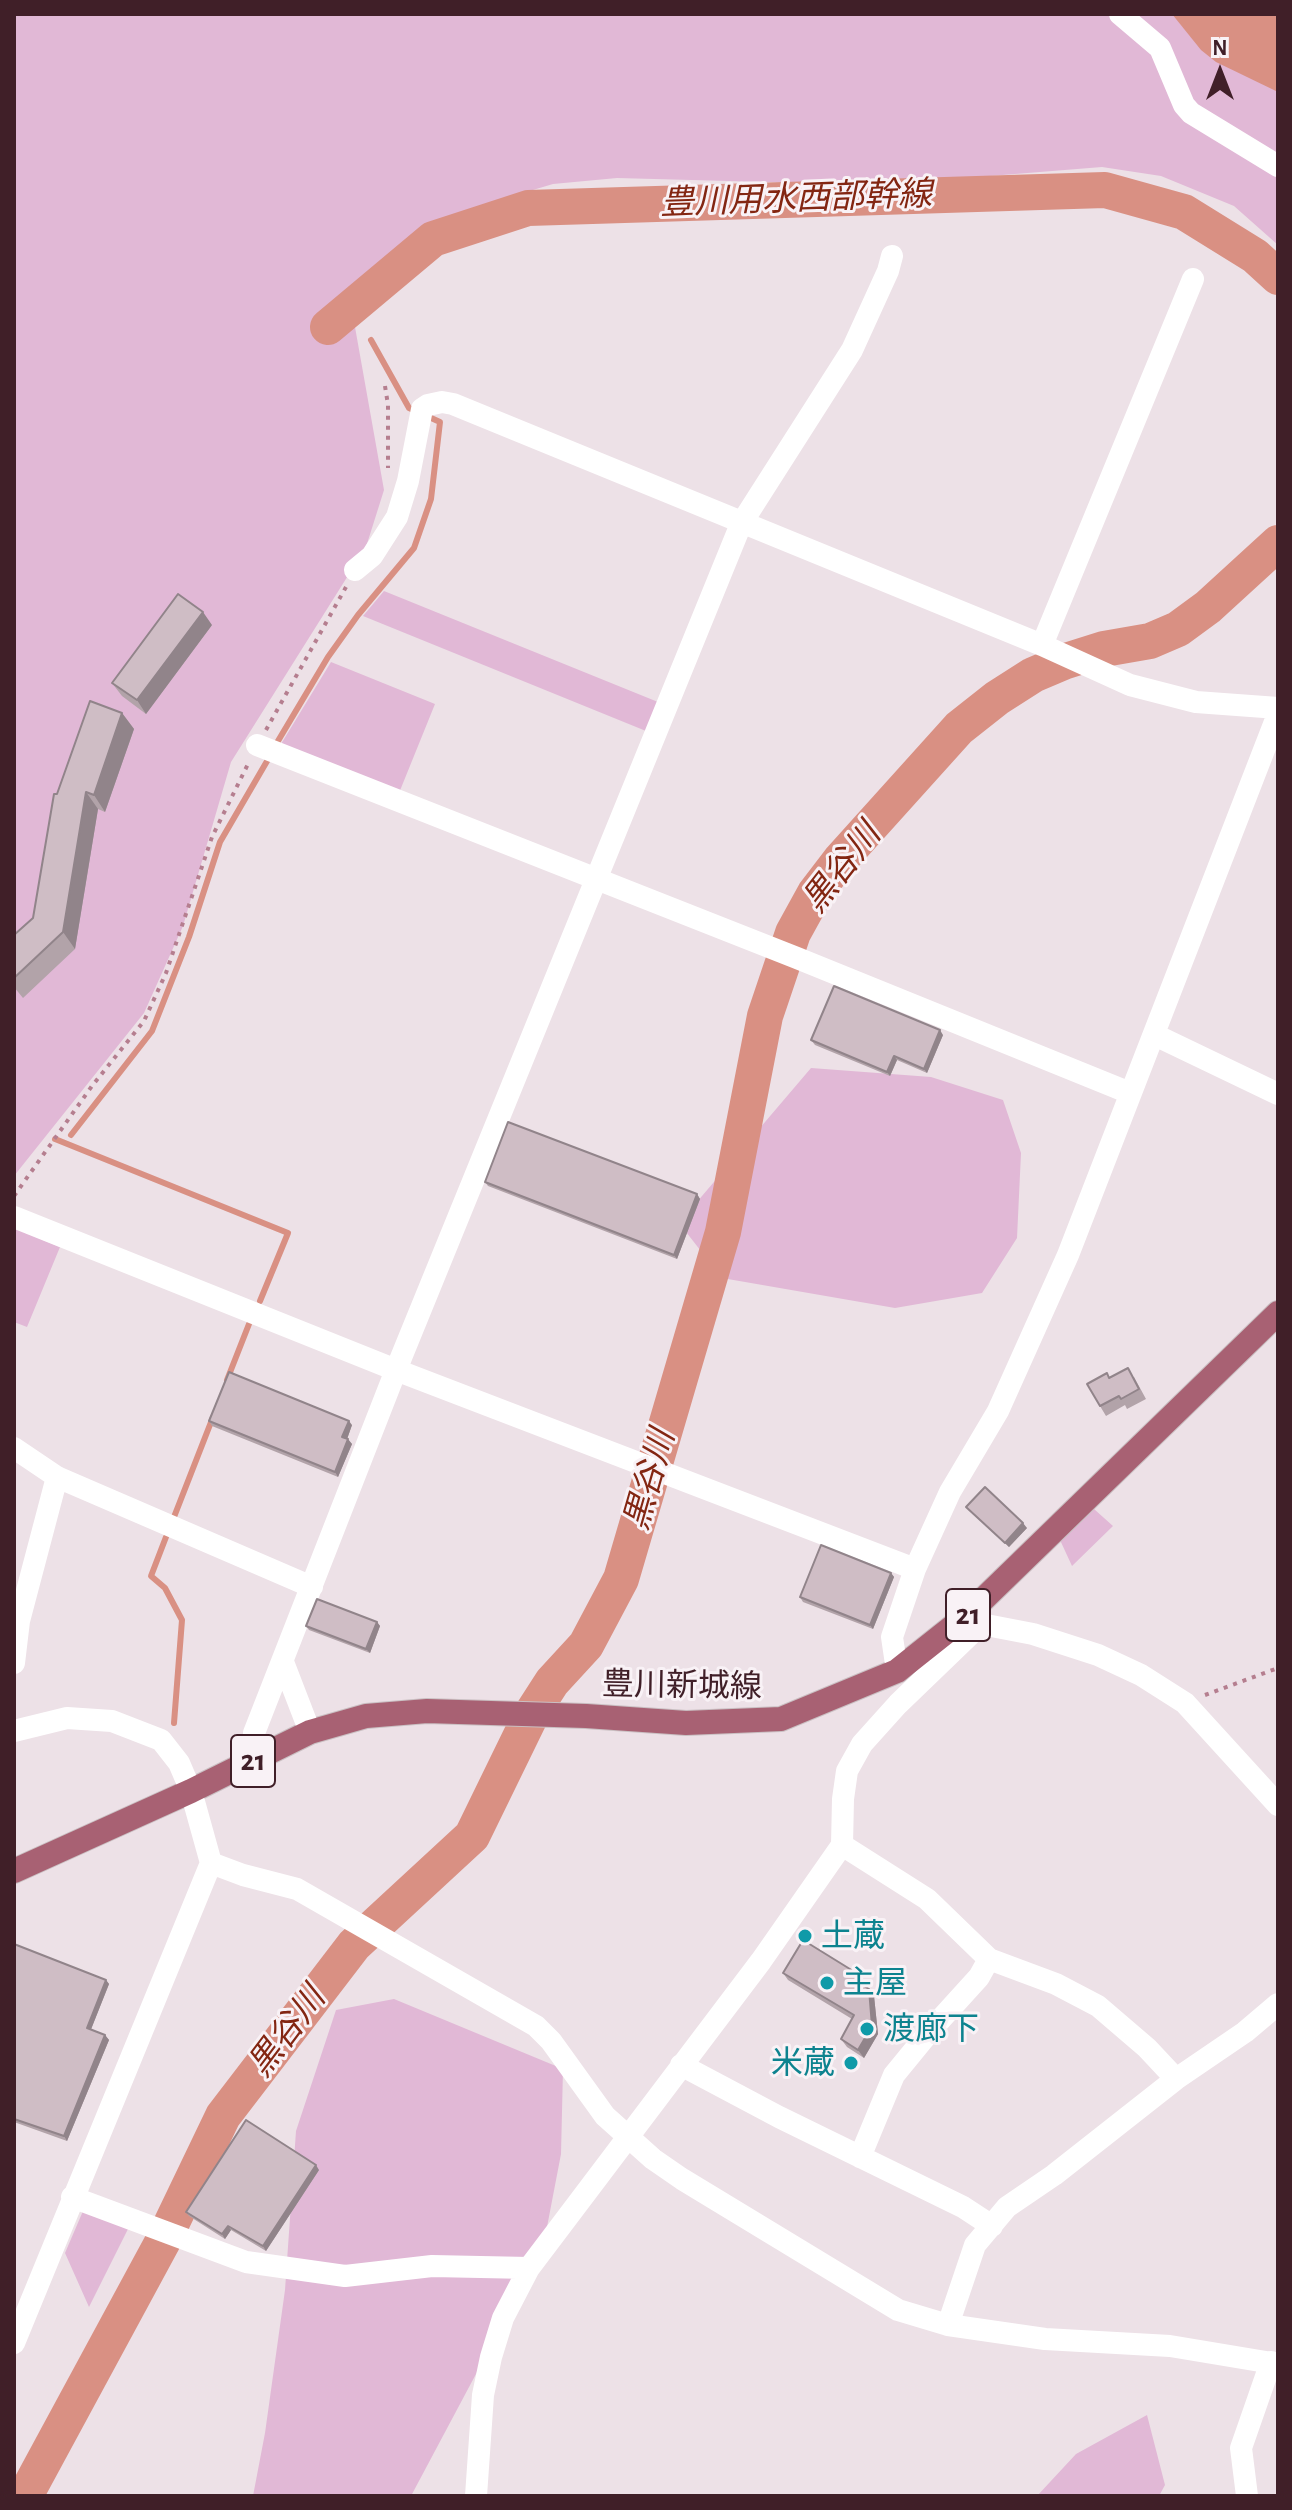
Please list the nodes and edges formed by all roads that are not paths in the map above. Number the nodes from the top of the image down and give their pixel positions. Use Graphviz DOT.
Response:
graph roads {
  1 [pos="1120,14"];
  2 [pos="1278,166"];
  3 [pos="892,256"];
  4 [pos="1193,279"];
  5 [pos="741,524"];
  6 [pos="355,570"];
  7 [pos="1042,645"];
  8 [pos="1278,708"];
  9 [pos="1278,714"];
  10 [pos="257,745"];
  11 [pos="597,880"];
  12 [pos="1155,1035"];
  13 [pos="1130,1093"];
  14 [pos="1278,1094"];
  15 [pos="14,1217"];
  16 [pos="1274,1322"];
  17 [pos="396,1370"];
  18 [pos="14,1448"];
  19 [pos="57,1477"];
  20 [pos="915,1569"];
  21 [pos="312,1587"];
  22 [pos="973,1621"];
  23 [pos="283,1662"];
  24 [pos="14,1663"];
  25 [pos="897,1671"];
  26 [pos="14,1731"];
  27 [pos="310,1732"];
  28 [pos="254,1733"];
  29 [pos="191,1791"];
  30 [pos="1278,1805"];
  31 [pos="842,1845"];
  32 [pos="211,1863"];
  33 [pos="14,1871"];
  34 [pos="989,1959"];
  35 [pos="1278,2004"];
  36 [pos="681,2065"];
  37 [pos="1176,2079"];
  38 [pos="627,2136"];
  39 [pos="860,2157"];
  40 [pos="72,2197"];
  41 [pos="992,2226"];
  42 [pos="529,2268"];
  43 [pos="948,2325"];
  44 [pos="14,2343"];
  45 [pos="1275,2363"];
  46 [pos="476,2496"];
  47 [pos="1247,2496"];
  1 -- 2 [label="street"];
  3 -- 5 [label="street"];
  4 -- 7 [label="street"];
  5 -- 6 [label="street"];
  5 -- 7 [label="street"];
  5 -- 11 [label="street"];
  7 -- 8 [label="street"];
  9 -- 12 [label="street"];
  10 -- 11 [label="street"];
  11 -- 13 [label="street"];
  11 -- 17 [label="street"];
  12 -- 13 [label="street"];
  12 -- 14 [label="street"];
  13 -- 20 [label="street"];
  15 -- 17 [label="street"];
  16 -- 22 [label="main road, 豊川新城線 / 21"];
  17 -- 20 [label="street"];
  17 -- 21 [label="street"];
  18 -- 19 [label="street"];
  19 -- 21 [label="street"];
  19 -- 24 [label="street"];
  20 -- 25 [label="street"];
  21 -- 23 [label="street"];
  22 -- 25 [label="main road, 豊川新城線 / 21"];
  22 -- 30 [label="street"];
  22 -- 31 [label="street"];
  23 -- 27 [label="street"];
  23 -- 28 [label="street"];
  25 -- 27 [label="main road, 豊川新城線 / 21"];
  26 -- 29 [label="street"];
  27 -- 29 [label="main road, 豊川新城線 / 21"];
  29 -- 32 [label="street"];
  29 -- 33 [label="main road, 豊川新城線 / 21"];
  31 -- 34 [label="street"];
  31 -- 36 [label="street"];
  32 -- 38 [label="street"];
  32 -- 40 [label="street"];
  34 -- 37 [label="street"];
  34 -- 39 [label="street"];
  35 -- 37 [label="street"];
  36 -- 38 [label="street"];
  36 -- 39 [label="street"];
  37 -- 41 [label="street"];
  38 -- 42 [label="street"];
  38 -- 43 [label="street"];
  39 -- 41 [label="street"];
  40 -- 42 [label="street"];
  40 -- 44 [label="street"];
  41 -- 43 [label="street"];
  42 -- 46 [label="street"];
  43 -- 45 [label="street"];
  45 -- 47 [label="street"];
}
